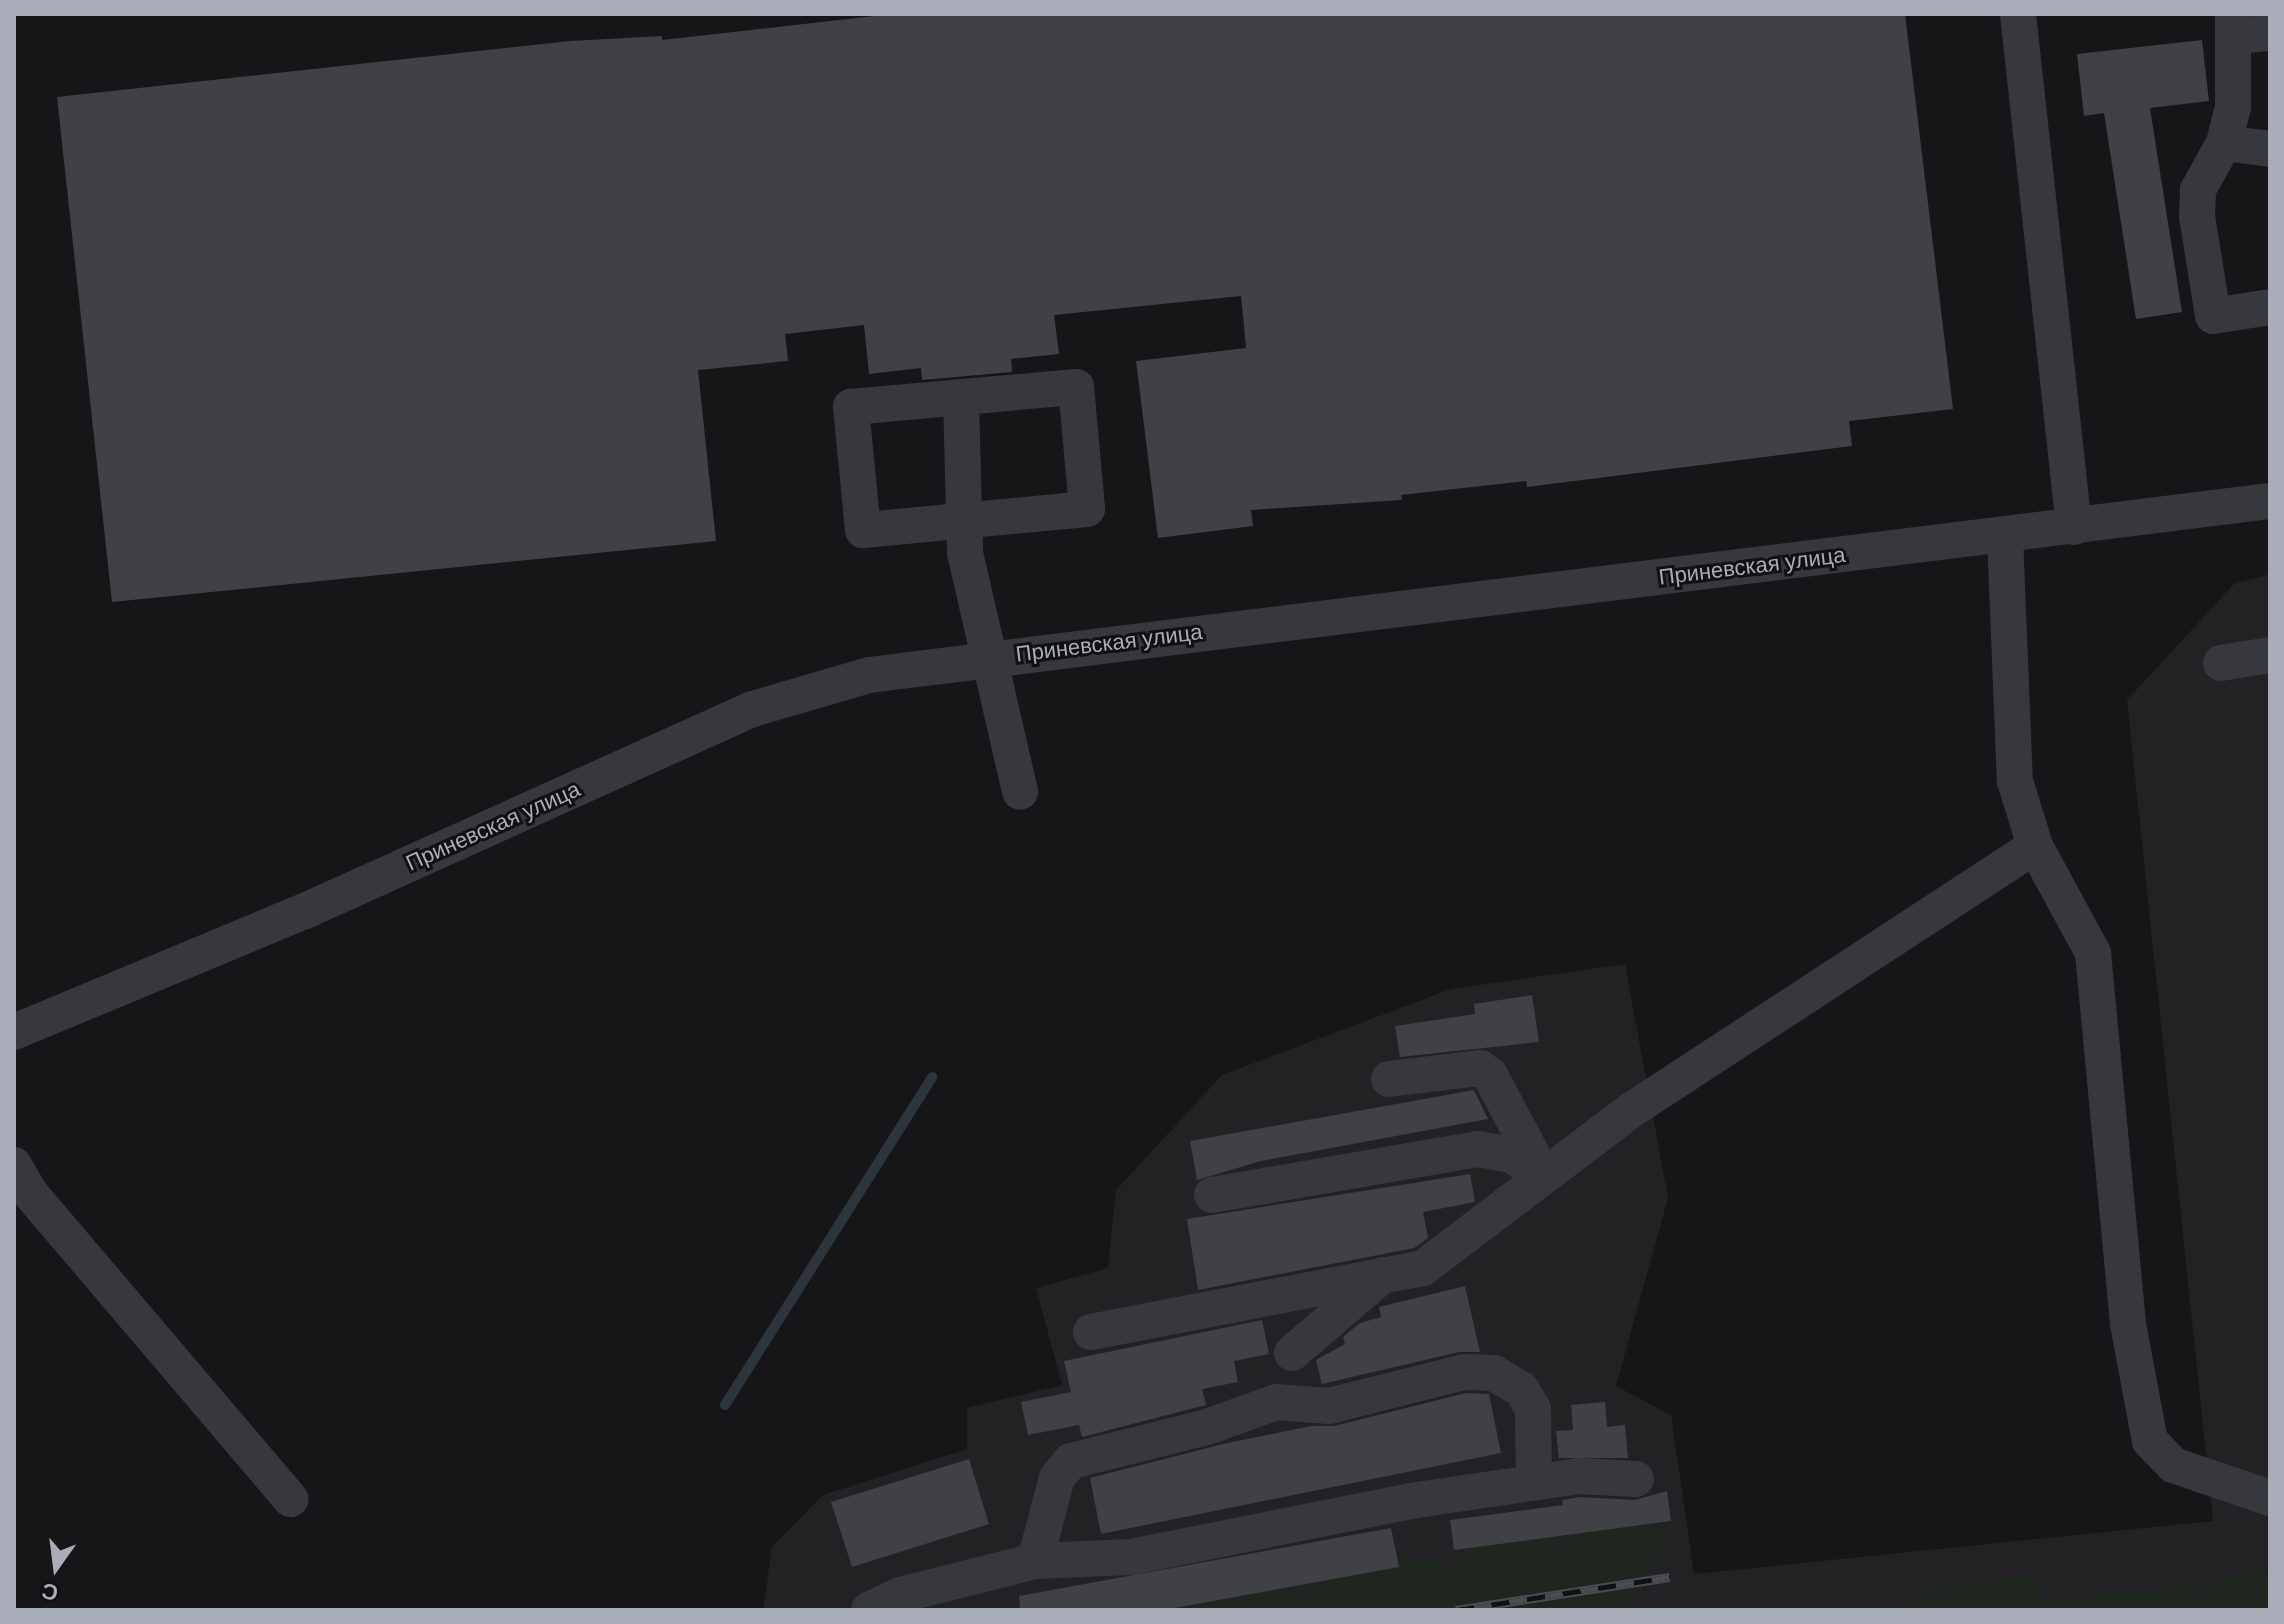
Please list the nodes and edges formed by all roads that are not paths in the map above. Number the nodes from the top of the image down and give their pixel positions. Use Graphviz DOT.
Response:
graph roads {
  1 [pos="2018,14"];
  2 [pos="2233,25"];
  3 [pos="2270,33"];
  4 [pos="2224,143"];
  5 [pos="2270,149"];
  6 [pos="2270,307"];
  7 [pos="961,398"];
  8 [pos="2270,501"];
  9 [pos="968,520"];
  10 [pos="2074,527"];
  11 [pos="2005,536"];
  12 [pos="2270,655"];
  13 [pos="989,657"];
  14 [pos="2221,663"];
  15 [pos="1020,792"];
  16 [pos="2035,846"];
  17 [pos="14,1032"];
  18 [pos="1389,1079"];
  19 [pos="14,1165"];
  20 [pos="1544,1176"];
  21 [pos="1212,1195"];
  22 [pos="1383,1275"];
  23 [pos="1295,1291"];
  24 [pos="1091,1332"];
  25 [pos="1292,1353"];
  26 [pos="1277,1402"];
  27 [pos="1636,1479"];
  28 [pos="1534,1482"];
  29 [pos="2270,1498"];
  30 [pos="290,1499"];
  31 [pos="1035,1561"];
  32 [pos="869,1610"];
  1 -- 10 [label="street"];
  2 -- 3 [label="street"];
  2 -- 4 [label="street"];
  4 -- 5 [label="street"];
  4 -- 6 [label="street"];
  7 -- 9 [label="street"];
  7 -- 9 [label="street"];
  7 -- 9 [label="street"];
  8 -- 10 [label="street, Приневская улица"];
  9 -- 13 [label="street"];
  10 -- 11 [label="street, Приневская улица"];
  11 -- 13 [label="street, Приневская улица"];
  11 -- 16 [label="street"];
  12 -- 14 [label="street"];
  13 -- 15 [label="street"];
  13 -- 17 [label="street, Приневская улица"];
  16 -- 20 [label="street"];
  16 -- 29 [label="street"];
  18 -- 20 [label="street"];
  19 -- 30 [label="street"];
  20 -- 21 [label="street"];
  20 -- 22 [label="street"];
  22 -- 23 [label="street"];
  22 -- 25 [label="street"];
  23 -- 24 [label="street"];
  23 -- 25 [label="street"];
  25 -- 26 [label="street"];
  26 -- 28 [label="street"];
  26 -- 31 [label="street"];
  27 -- 28 [label="street"];
  28 -- 31 [label="street"];
  31 -- 32 [label="street"];
}
